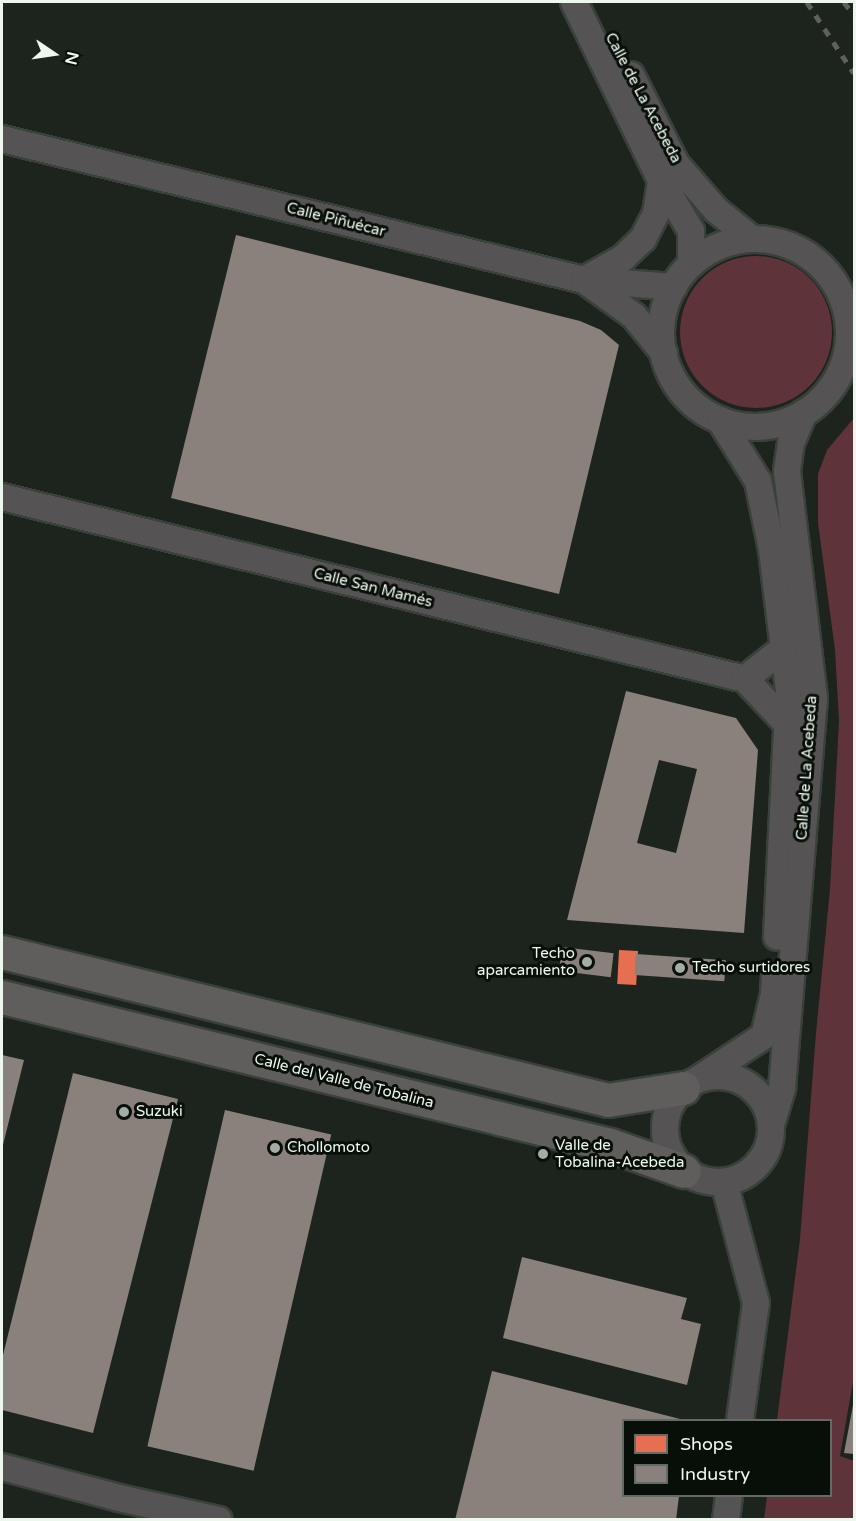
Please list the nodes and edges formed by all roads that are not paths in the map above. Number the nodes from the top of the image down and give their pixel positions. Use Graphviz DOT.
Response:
graph roads {
  1 [pos="574,2"];
  2 [pos="592,2"];
  3 [pos="2,139"];
  4 [pos="661,180"];
  5 [pos="752,238"];
  6 [pos="691,264"];
  7 [pos="829,274"];
  8 [pos="855,274"];
  9 [pos="584,280"];
  10 [pos="674,286"];
  11 [pos="852,333"];
  12 [pos="664,352"];
  13 [pos="804,413"];
  14 [pos="720,420"];
  15 [pos="2,497"];
  16 [pos="784,648"];
  17 [pos="745,679"];
  18 [pos="789,726"];
  19 [pos="2,952"];
  20 [pos="2,997"];
  21 [pos="692,1083"];
  22 [pos="771,1125"];
  23 [pos="684,1171"];
  24 [pos="724,1182"];
  25 [pos="740,1419"];
  26 [pos="2,1467"];
  27 [pos="729,1497"];
  28 [pos="219,1520"];
  29 [pos="726,1520"];
  1 -- 4 [label="street, Calle de La Acebeda"];
  2 -- 5 [label="street, Calle de La Acebeda"];
  3 -- 9 [label="street, Calle Piñuécar"];
  4 -- 6 [label="street, Calle de La Acebeda"];
  4 -- 9 [label="street, Calle de La Acebeda"];
  5 -- 6 [label="street"];
  5 -- 7 [label="street"];
  6 -- 10 [label="street"];
  7 -- 8 [label="street"];
  7 -- 11 [label="street"];
  9 -- 10 [label="street, Calle Piñuécar"];
  9 -- 12 [label="street"];
  10 -- 12 [label="street"];
  11 -- 13 [label="street"];
  12 -- 14 [label="street"];
  13 -- 14 [label="street"];
  13 -- 22 [label="street, Calle de La Acebeda"];
  14 -- 16 [label="street, Calle de La Acebeda"];
  15 -- 17 [label="street, Calle San Mamés"];
  16 -- 17 [label="street"];
  16 -- 18 [label="street, Calle de La Acebeda"];
  17 -- 18 [label="street"];
  18 -- 21 [label="street, Calle de La Acebeda"];
  19 -- 21 [label="main road"];
  20 -- 23 [label="main road, Calle del Valle de Tobalina"];
  21 -- 22 [label="street"];
  21 -- 23 [label="street"];
  22 -- 24 [label="street"];
  23 -- 24 [label="street"];
  24 -- 25 [label="street"];
  26 -- 28 [label="street"];
  27 -- 29 [label="street"];
}
